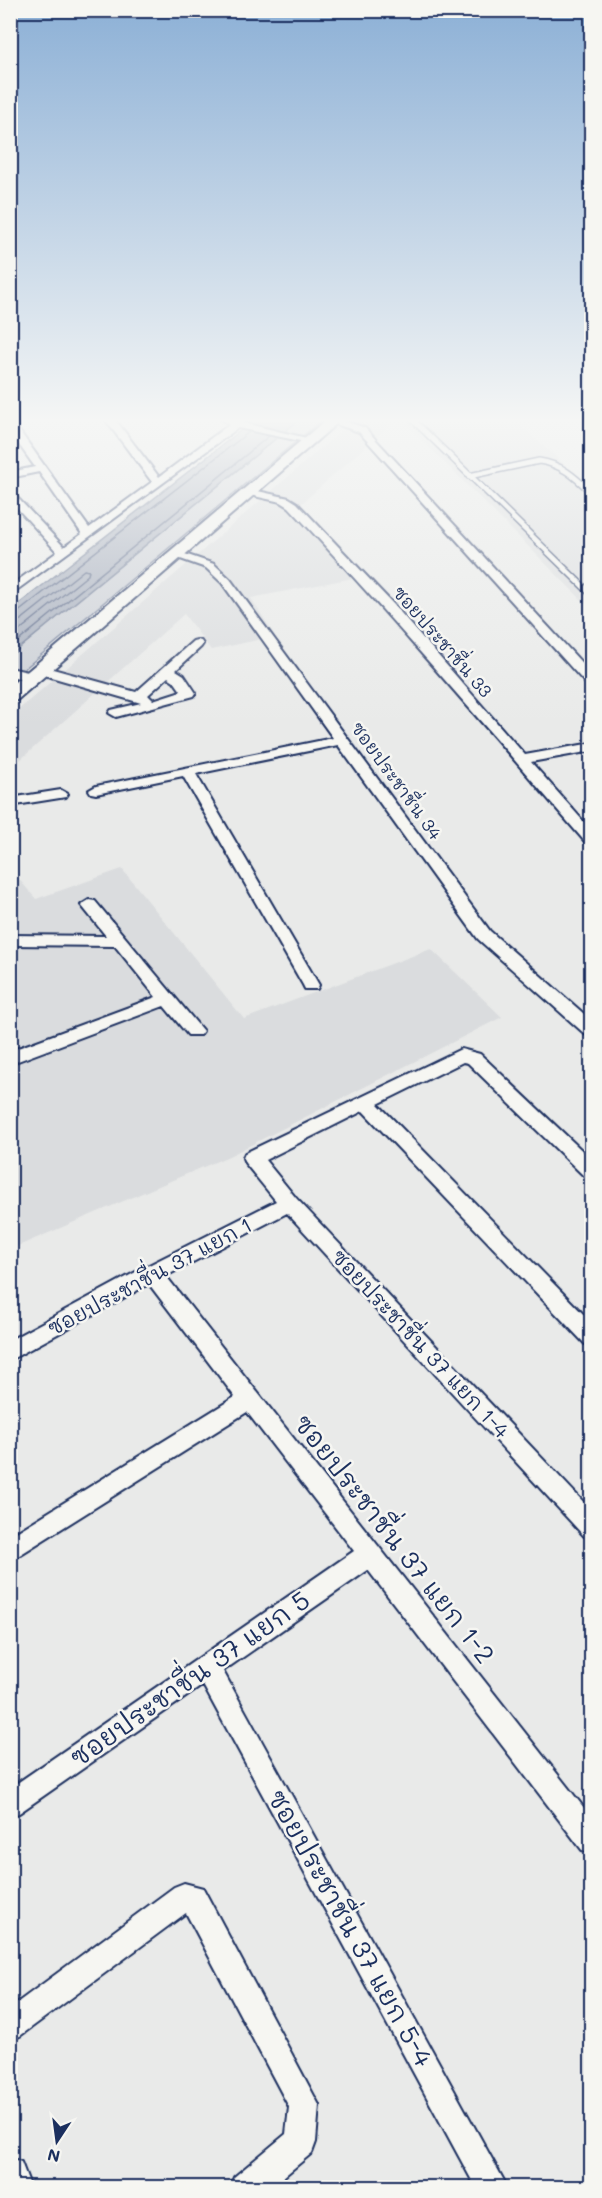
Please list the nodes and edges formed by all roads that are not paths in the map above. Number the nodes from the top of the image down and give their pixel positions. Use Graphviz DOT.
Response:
graph roads {
  1 [pos="35,521"];
  2 [pos="78,521"];
  3 [pos="104,521"];
  4 [pos="215,521"];
  5 [pos="308,521"];
  6 [pos="444,521"];
  7 [pos="514,521"];
  8 [pos="87,533"];
  9 [pos="62,551"];
  10 [pos="176,554"];
  11 [pos="10,592"];
  12 [pos="591,596"];
  13 [pos="197,644"];
  14 [pos="167,670"];
  15 [pos="10,672"];
  16 [pos="37,673"];
  17 [pos="591,682"];
  18 [pos="10,696"];
  19 [pos="144,701"];
  20 [pos="116,713"];
  21 [pos="341,740"];
  22 [pos="591,747"];
  23 [pos="520,760"];
  24 [pos="187,771"];
  25 [pos="96,790"];
  26 [pos="61,794"];
  27 [pos="10,802"];
  28 [pos="591,841"];
  29 [pos="88,905"];
  30 [pos="10,940"];
  31 [pos="119,941"];
  32 [pos="311,985"];
  33 [pos="167,999"];
  34 [pos="194,1030"];
  35 [pos="591,1031"];
  36 [pos="10,1058"];
  37 [pos="365,1102"];
  38 [pos="591,1172"];
  39 [pos="289,1203"];
  40 [pos="152,1274"];
  41 [pos="591,1338"];
  42 [pos="10,1351"];
  43 [pos="250,1399"];
  44 [pos="591,1528"];
  45 [pos="10,1550"];
  46 [pos="370,1554"];
  47 [pos="207,1668"];
  48 [pos="10,1804"];
  49 [pos="591,1840"];
  50 [pos="10,2026"];
  51 [pos="10,2173"];
  52 [pos="16,2187"];
  53 [pos="245,2187"];
  54 [pos="493,2187"];
  1 -- 9 [label="street"];
  2 -- 8 [label="street"];
  3 -- 8 [label="street"];
  4 -- 10 [label="main road"];
  5 -- 23 [label="street, ซอยประชาชื่น 33"];
  6 -- 17 [label="street"];
  7 -- 12 [label="lane"];
  8 -- 9 [label="street"];
  9 -- 11 [label="street"];
  10 -- 16 [label="main road"];
  10 -- 21 [label="street, ซอยประชาชื่น 34"];
  13 -- 14 [label="street"];
  14 -- 19 [label="street"];
  14 -- 19 [label="street"];
  15 -- 16 [label="street"];
  16 -- 18 [label="main road"];
  16 -- 19 [label="street"];
  19 -- 20 [label="street"];
  21 -- 24 [label="street"];
  21 -- 35 [label="street, ซอยประชาชื่น 34"];
  22 -- 23 [label="street"];
  23 -- 28 [label="street, ซอยประชาชื่น 33"];
  24 -- 25 [label="street"];
  24 -- 32 [label="street"];
  26 -- 27 [label="street"];
  29 -- 31 [label="street"];
  30 -- 31 [label="street"];
  31 -- 33 [label="street"];
  33 -- 34 [label="street"];
  33 -- 36 [label="street"];
  37 -- 38 [label="street"];
  37 -- 39 [label="street, ซอยประชาชื่น 37 แยก 1-4"];
  37 -- 41 [label="street"];
  39 -- 40 [label="street, ซอยประชาชื่น 37 แยก 1"];
  39 -- 44 [label="street, ซอยประชาชื่น 37 แยก 1-4"];
  40 -- 42 [label="street, ซอยประชาชื่น 37 แยก 1"];
  40 -- 43 [label="street, ซอยประชาชื่น 37 แยก 1-2"];
  43 -- 45 [label="street"];
  43 -- 46 [label="street, ซอยประชาชื่น 37 แยก 1-2"];
  46 -- 47 [label="street, ซอยประชาชื่น 37 แยก 5"];
  46 -- 49 [label="street, ซอยประชาชื่น 37 แยก 1-2"];
  47 -- 48 [label="street, ซอยประชาชื่น 37 แยก 5"];
  47 -- 54 [label="street, ซอยประชาชื่น 37 แยก 5-4"];
  50 -- 53 [label="street"];
  51 -- 52 [label="street"];
}
